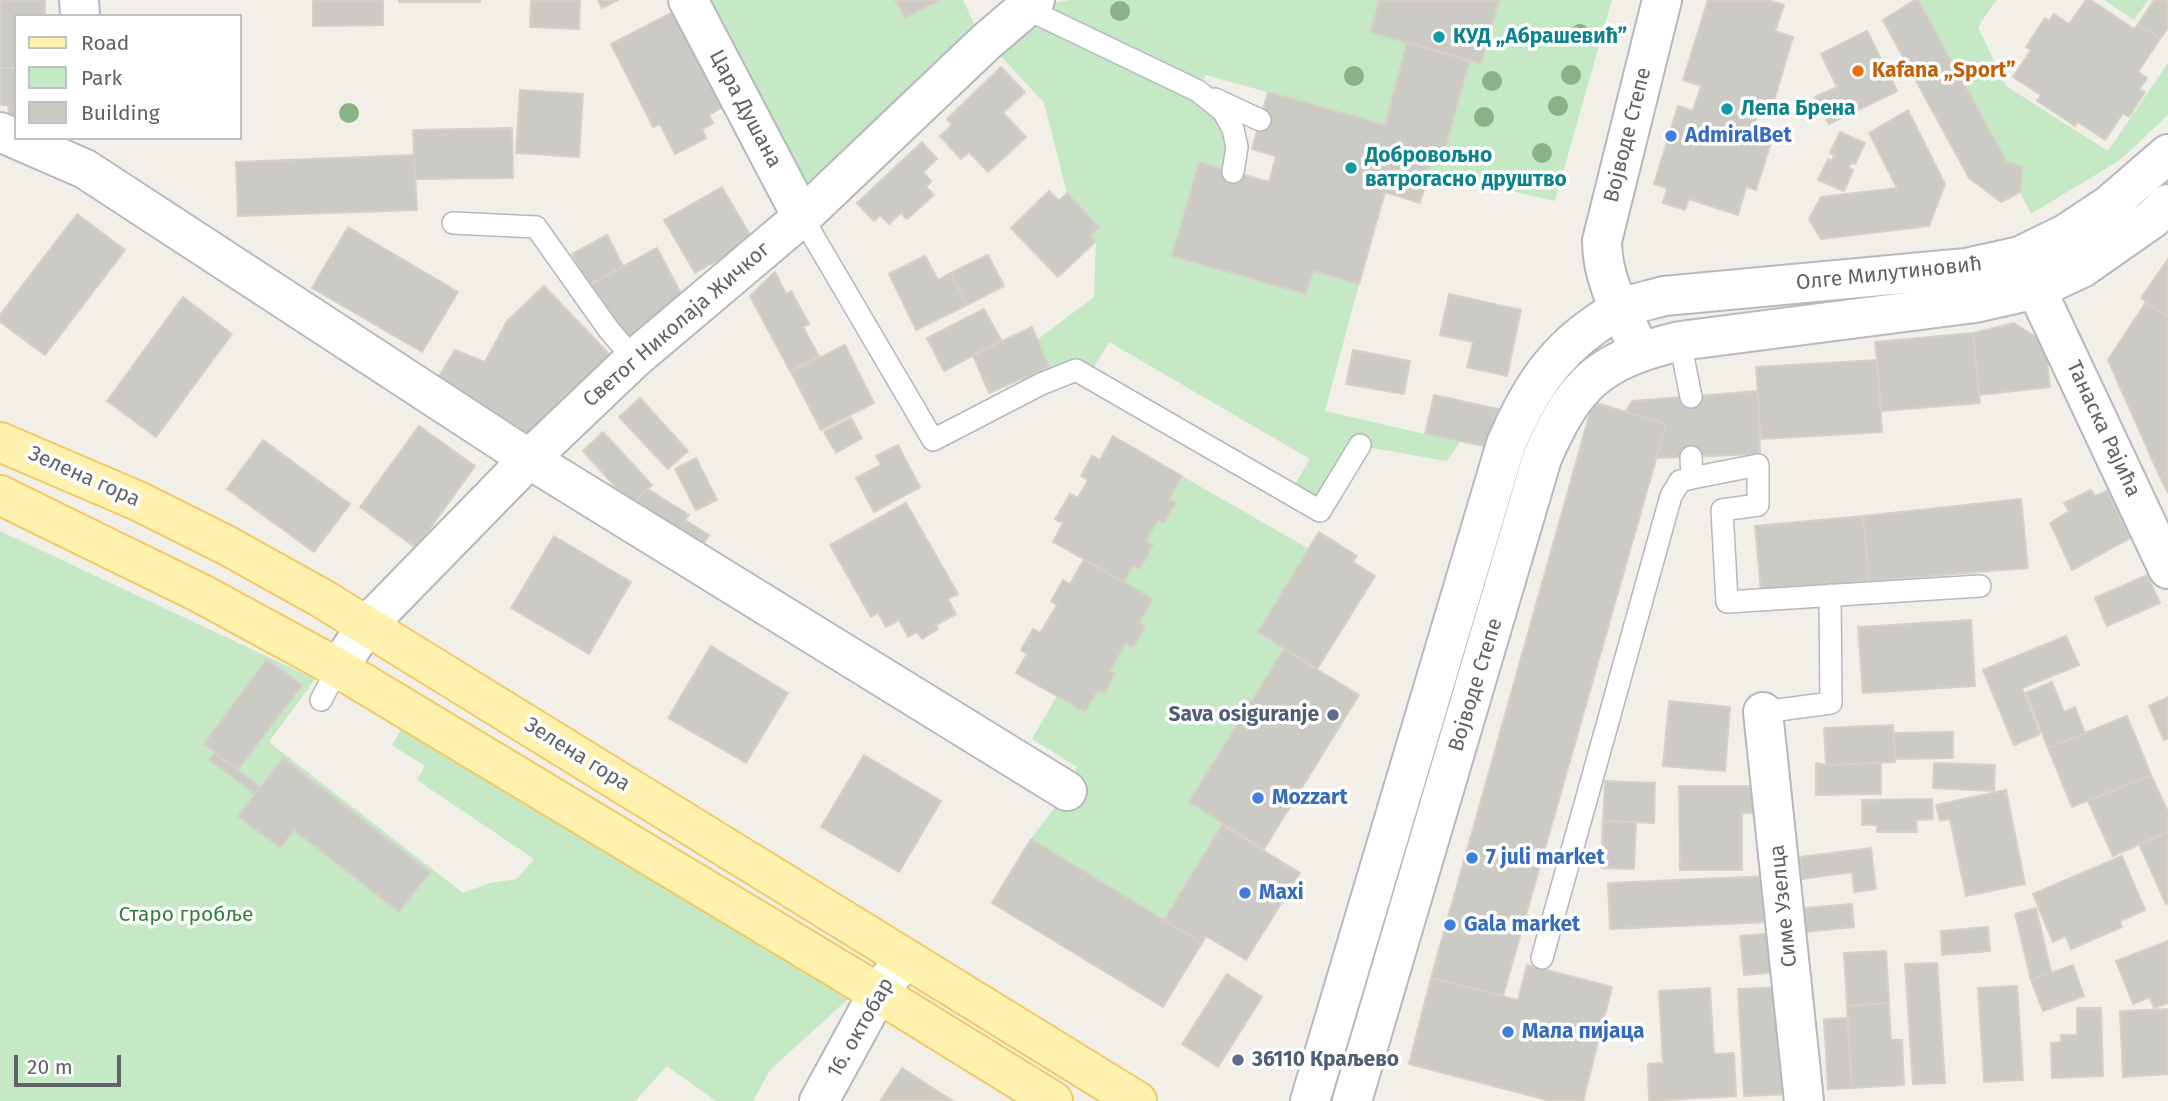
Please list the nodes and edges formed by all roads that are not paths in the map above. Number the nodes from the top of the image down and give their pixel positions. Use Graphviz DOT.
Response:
graph roads {
  1 [pos="688,0"];
  2 [pos="1662,0"];
  3 [pos="1030,4"];
  4 [pos="1198,91"];
  5 [pos="1261,120"];
  6 [pos="31,140"];
  7 [pos="85,154"];
  8 [pos="2168,154"];
  9 [pos="1233,172"];
  10 [pos="2168,204"];
  11 [pos="802,217"];
  12 [pos="453,223"];
  13 [pos="2020,256"];
  14 [pos="2037,289"];
  15 [pos="1620,309"];
  16 [pos="1680,341"];
  17 [pos="1640,351"];
  18 [pos="634,359"];
  19 [pos="1692,397"];
  20 [pos="0,442"];
  21 [pos="1360,445"];
  22 [pos="529,458"];
  23 [pos="0,495"];
  24 [pos="2168,569"];
  25 [pos="1980,586"];
  26 [pos="1830,595"];
  27 [pos="368,625"];
  28 [pos="329,684"];
  29 [pos="1763,712"];
  30 [pos="1067,792"];
  31 [pos="905,958"];
  32 [pos="1542,958"];
  33 [pos="877,993"];
  34 [pos="819,1101"];
  35 [pos="1053,1101"];
  36 [pos="1137,1101"];
  37 [pos="1310,1101"];
  38 [pos="1352,1101"];
  39 [pos="1804,1101"];
  1 -- 11 [label="street, Цара Душана"];
  2 -- 15 [label="street, Војводе Степе"];
  3 -- 4 [label="lane"];
  3 -- 11 [label="street, Светог Николаја Жичког"];
  4 -- 5 [label="lane"];
  4 -- 9 [label="lane"];
  6 -- 7 [label="street"];
  7 -- 22 [label="street"];
  8 -- 13 [label="street, Олге Милутиновић"];
  10 -- 14 [label="street, Олге Милутиновић"];
  11 -- 18 [label="street, Светог Николаја Жичког"];
  11 -- 21 [label="lane"];
  12 -- 18 [label="lane"];
  13 -- 14 [label="street, Танаска Рајића"];
  13 -- 15 [label="street, Олге Милутиновић"];
  14 -- 16 [label="street, Олге Милутиновић"];
  14 -- 24 [label="street, Танаска Рајића"];
  15 -- 17 [label="street, Војводе Степе"];
  15 -- 37 [label="street, Војводе Степе"];
  16 -- 17 [label="street, Олге Милутиновић"];
  16 -- 19 [label="lane"];
  17 -- 38 [label="street, Војводе Степе"];
  18 -- 22 [label="street, Светог Николаја Жичког"];
  20 -- 27 [label="main road, Зелена гора"];
  22 -- 27 [label="street, Светог Николаја Жичког"];
  22 -- 30 [label="street"];
  23 -- 28 [label="main road"];
  25 -- 26 [label="lane"];
  26 -- 29 [label="lane"];
  26 -- 32 [label="lane"];
  27 -- 28 [label="street, Светог Николаја Жичког"];
  27 -- 31 [label="main road, Зелена гора"];
  28 -- 33 [label="main road"];
  29 -- 39 [label="street, Симе Узелца"];
  31 -- 33 [label="street, 16. октобар"];
  31 -- 36 [label="main road, Зелена гора"];
  33 -- 34 [label="street, 16. октобар"];
  33 -- 35 [label="main road"];
}
